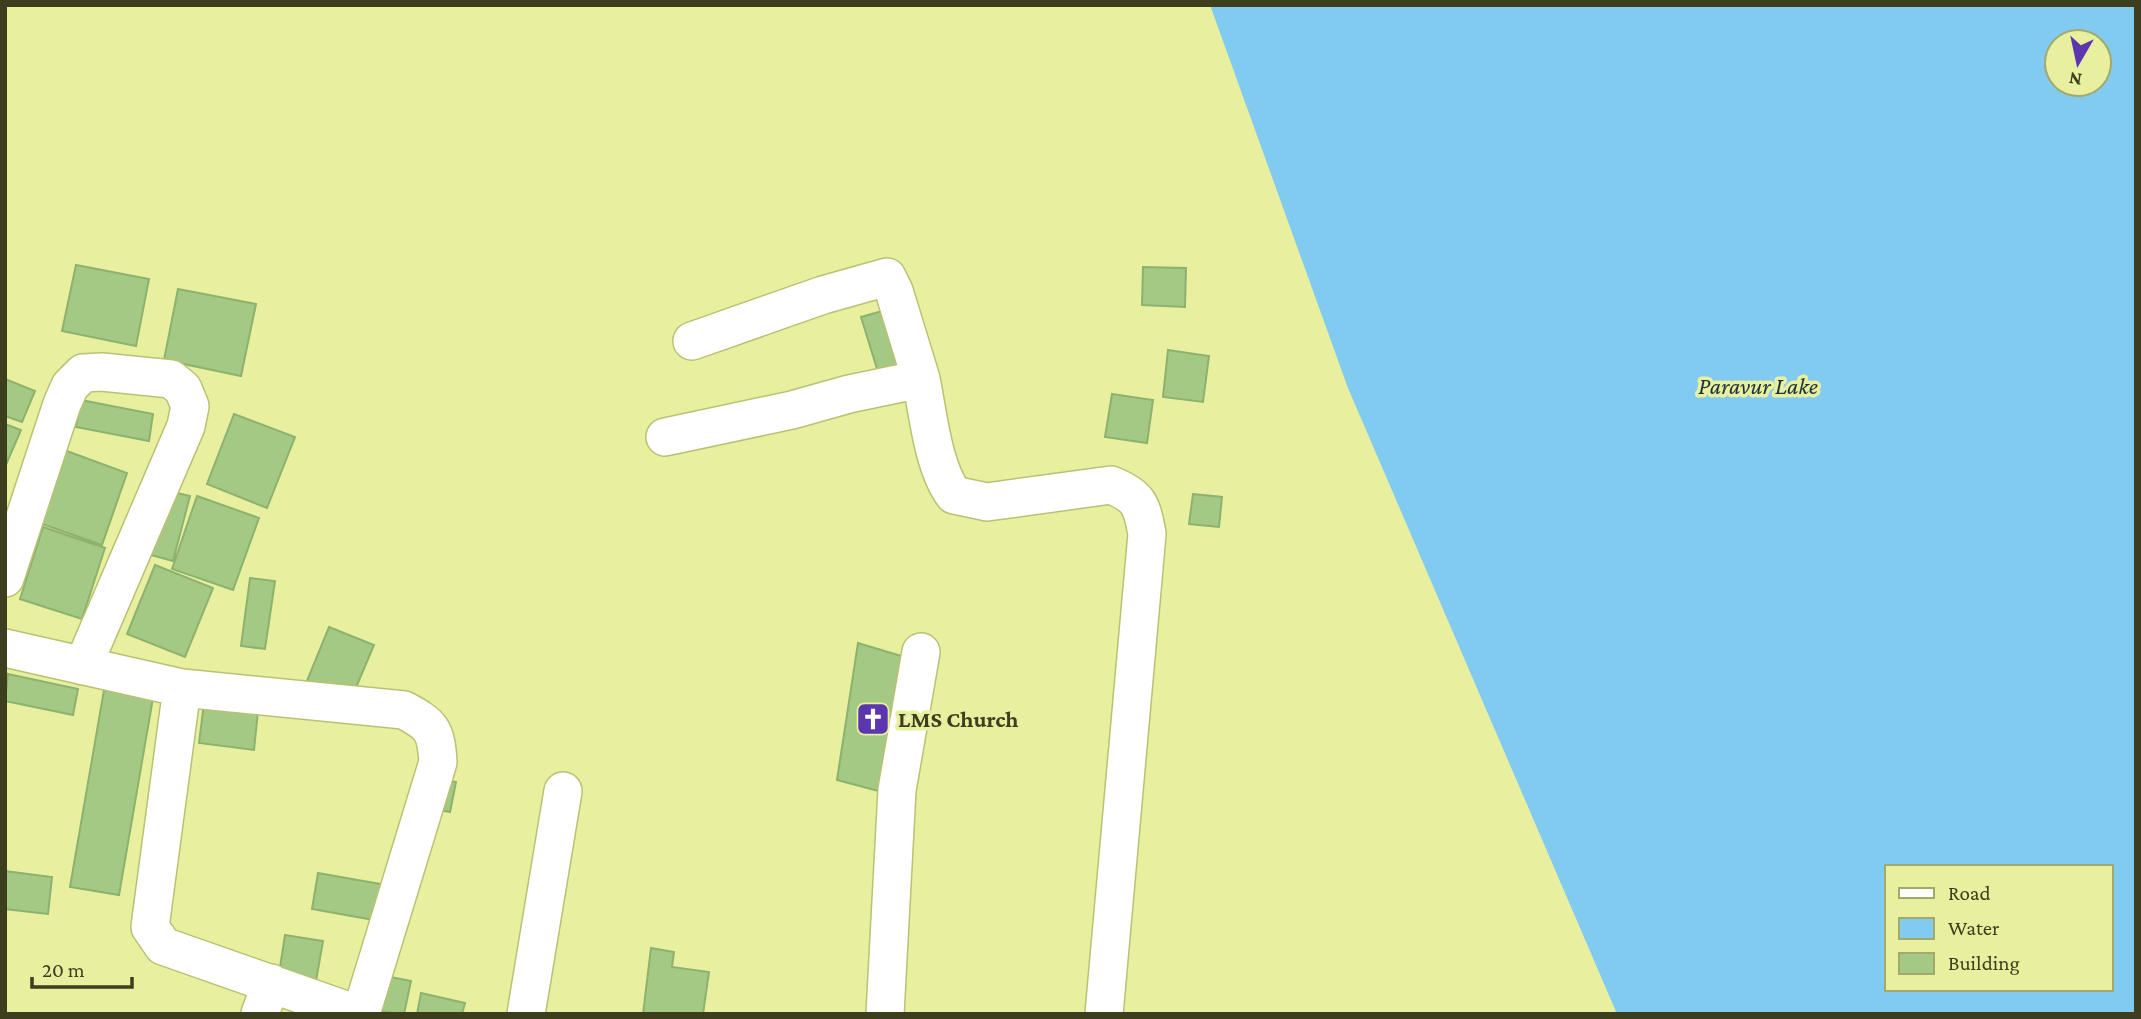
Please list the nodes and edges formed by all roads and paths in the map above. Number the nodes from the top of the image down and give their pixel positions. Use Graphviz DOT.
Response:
graph roads {
  1 [pos="692,341"];
  2 [pos="921,379"];
  3 [pos="665,437"];
  4 [pos="5,578"];
  5 [pos="5,648"];
  6 [pos="921,652"];
  7 [pos="83,666"];
  8 [pos="181,688"];
  9 [pos="563,791"];
  10 [pos="265,999"];
  11 [pos="359,1014"];
  12 [pos="526,1014"];
  13 [pos="885,1014"];
  14 [pos="1104,1014"];
  1 -- 2 [label="street"];
  2 -- 3 [label="street"];
  2 -- 14 [label="street"];
  4 -- 7 [label="street"];
  5 -- 7 [label="street"];
  6 -- 13 [label="street"];
  7 -- 8 [label="street"];
  8 -- 10 [label="street"];
  8 -- 11 [label="street"];
  9 -- 12 [label="street"];
  10 -- 11 [label="street"];
}
